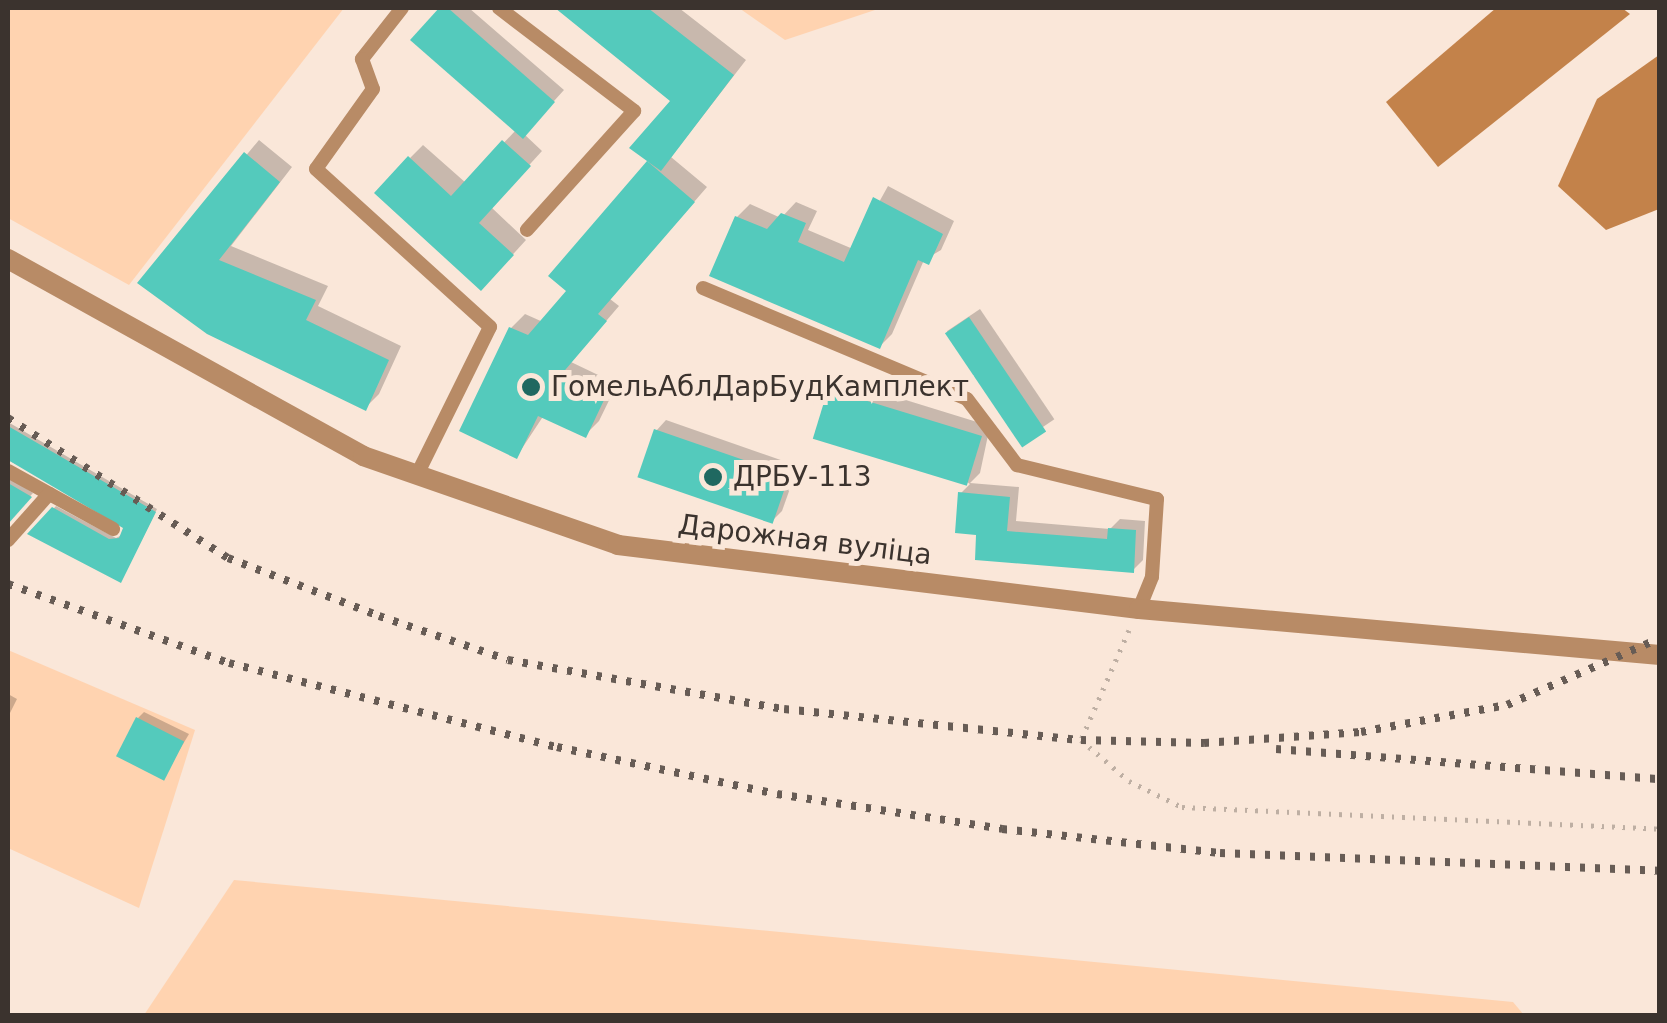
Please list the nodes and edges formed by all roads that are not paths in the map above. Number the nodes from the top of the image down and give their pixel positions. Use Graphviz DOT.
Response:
graph roads {
  1 [pos="402,8"];
  2 [pos="499,8"];
  3 [pos="527,230"];
  4 [pos="8,259"];
  5 [pos="703,288"];
  6 [pos="8,471"];
  7 [pos="418,475"];
  8 [pos="49,494"];
  9 [pos="113,530"];
  10 [pos="8,540"];
  11 [pos="1138,609"];
  12 [pos="1660,655"];
  1 -- 7 [label="lane"];
  2 -- 3 [label="lane"];
  4 -- 7 [label="street, Дарожная вуліца"];
  5 -- 11 [label="lane"];
  6 -- 8 [label="lane"];
  7 -- 11 [label="street, Дарожная вуліца"];
  8 -- 9 [label="lane"];
  8 -- 10 [label="lane"];
  11 -- 12 [label="street, Дарожная вуліца"];
}
